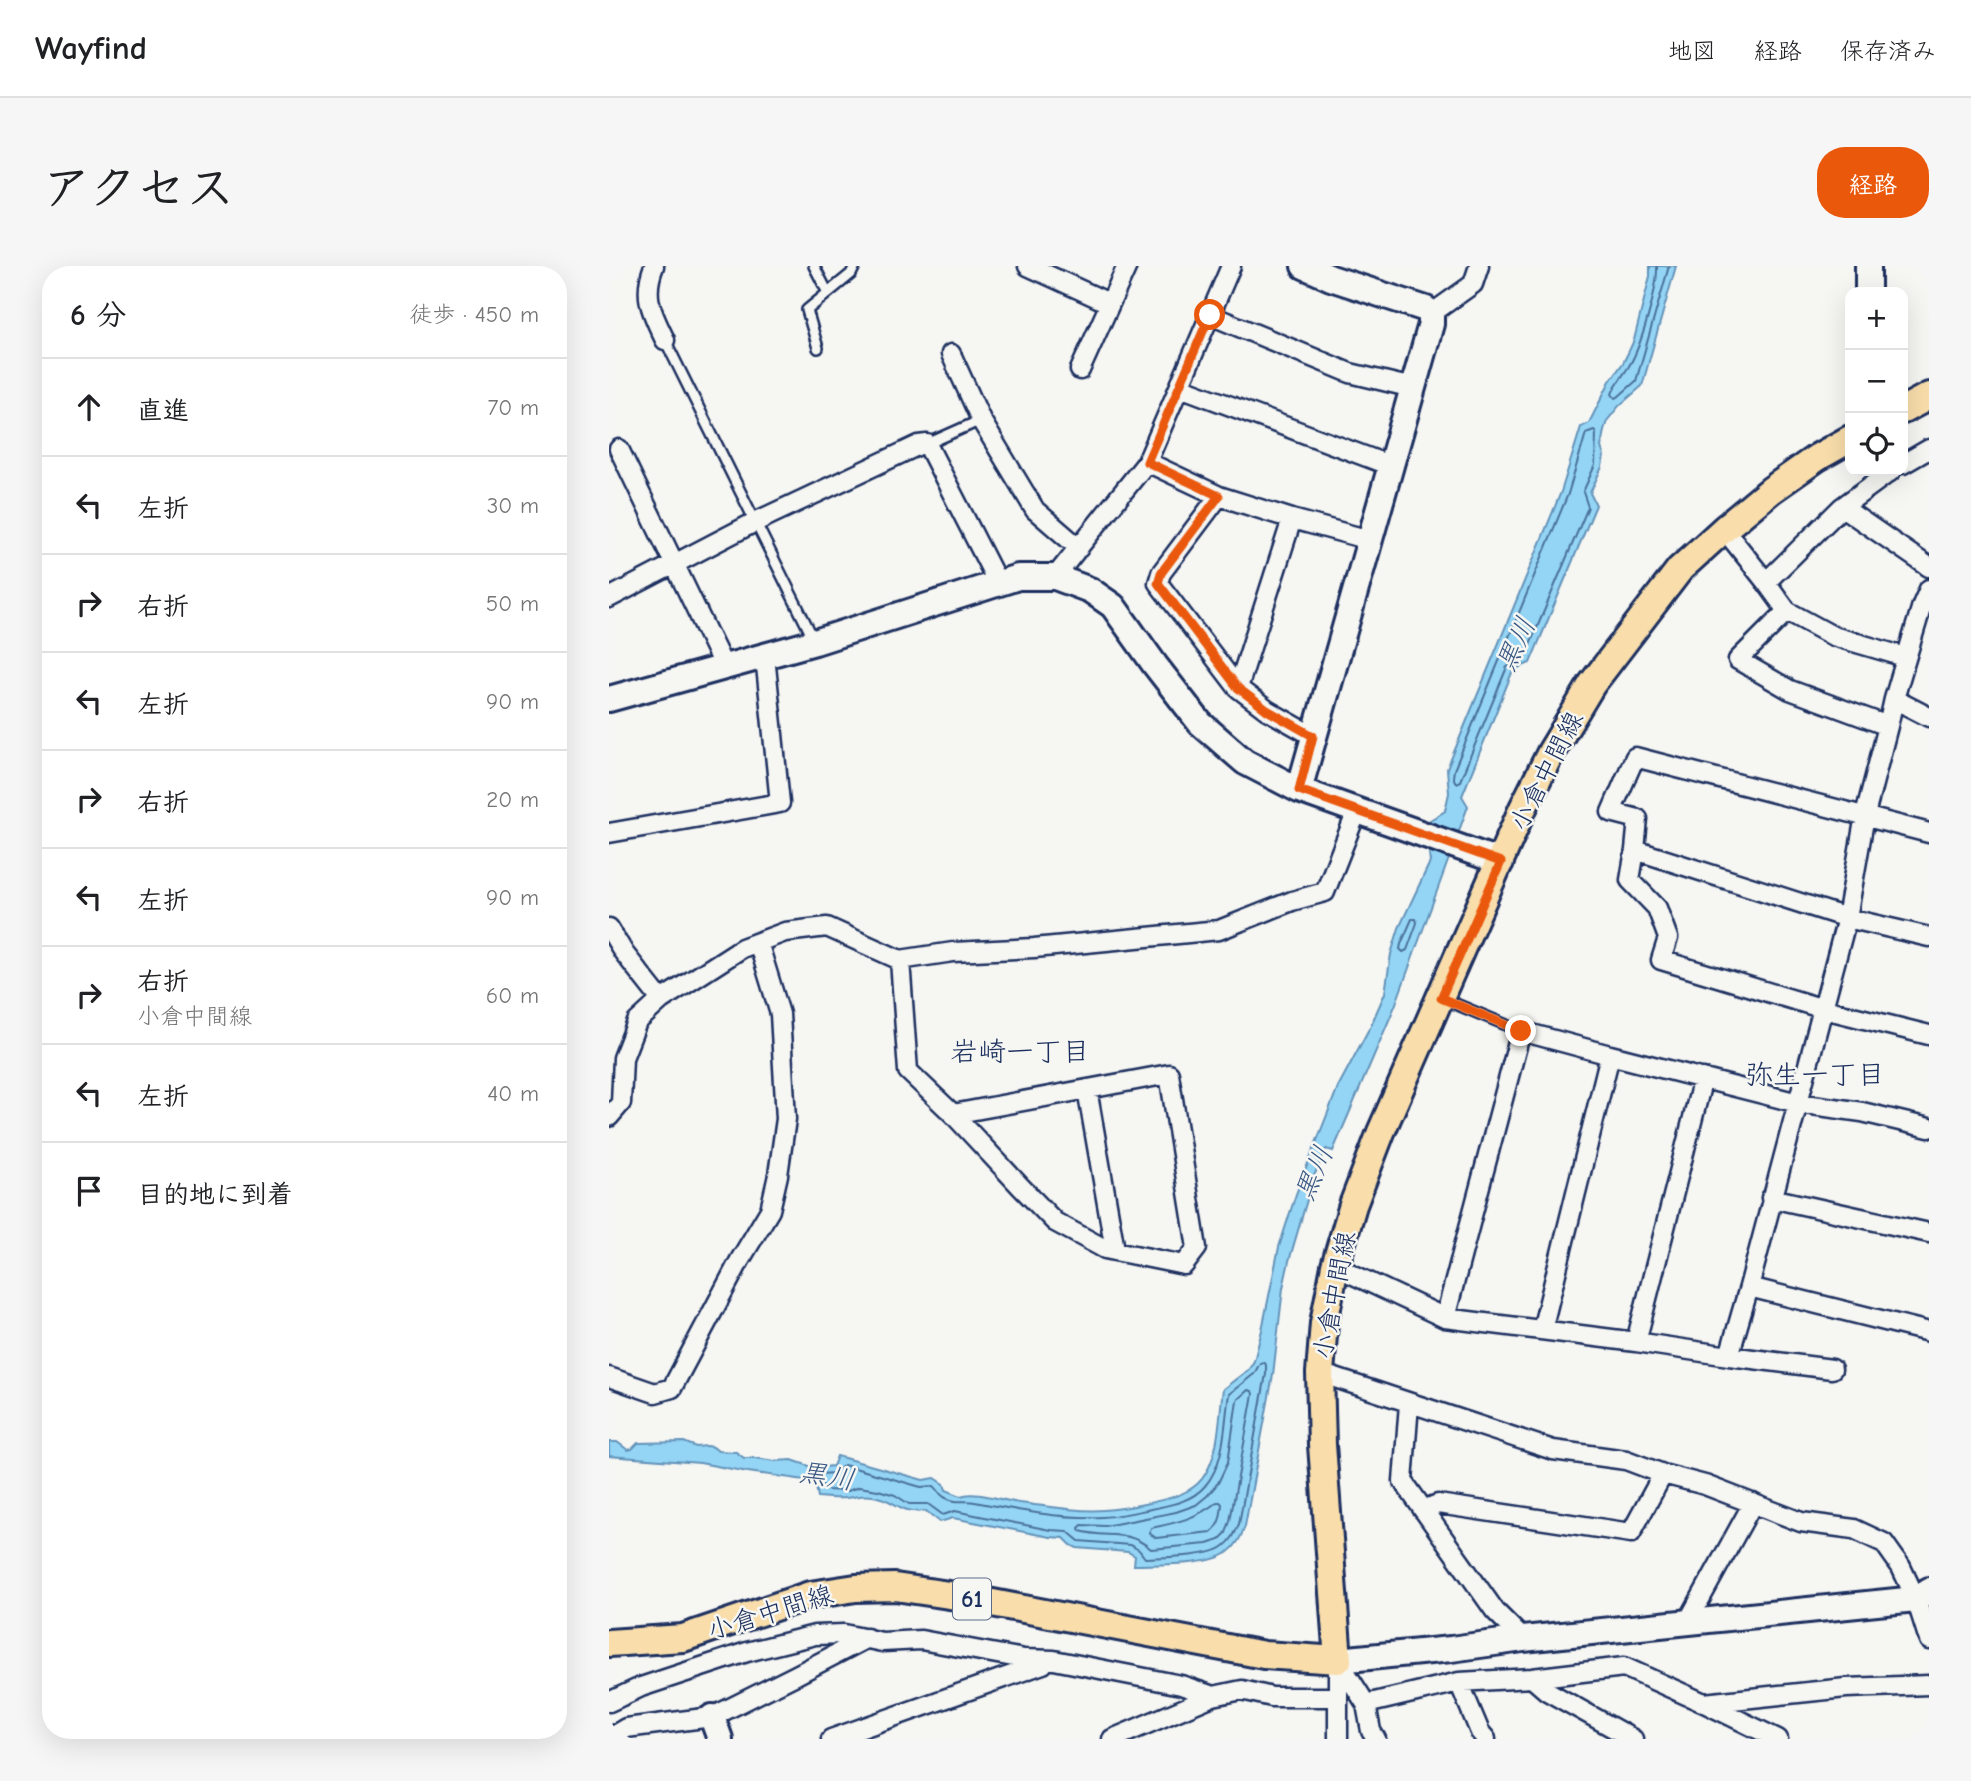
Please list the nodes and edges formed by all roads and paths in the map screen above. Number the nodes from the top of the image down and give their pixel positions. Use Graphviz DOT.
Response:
graph roads {
  1 [pos="654,266"];
  2 [pos="814,266"];
  3 [pos="855,266"];
  4 [pos="1028,266"];
  5 [pos="1126,266"];
  6 [pos="1231,266"];
  7 [pos="1304,266"];
  8 [pos="1479,266"];
  9 [pos="1868,266"];
  10 [pos="1868,287"];
  11 [pos="828,293"];
  12 [pos="1109,303"];
  13 [pos="1431,314"];
  14 [pos="1210,315"];
  15 [pos="665,340"];
  16 [pos="818,348"];
  17 [pos="951,354"];
  18 [pos="1080,370"];
  19 [pos="1180,387"];
  20 [pos="1413,388"];
  21 [pos="1929,396"];
  22 [pos="1908,407"];
  23 [pos="981,420"];
  24 [pos="1845,442"];
  25 [pos="927,444"];
  26 [pos="619,449"];
  27 [pos="1929,449"];
  28 [pos="1908,461"];
  29 [pos="1147,462"];
  30 [pos="1391,466"];
  31 [pos="1884,476"];
  32 [pos="1219,496"];
  33 [pos="1842,507"];
  34 [pos="1292,519"];
  35 [pos="755,522"];
  36 [pos="1724,528"];
  37 [pos="1370,540"];
  38 [pos="1079,548"];
  39 [pos="675,564"];
  40 [pos="1929,567"];
  41 [pos="1055,577"];
  42 [pos="1766,582"];
  43 [pos="997,583"];
  44 [pos="609,598"];
  45 [pos="1927,601"];
  46 [pos="1787,611"];
  47 [pos="815,642"];
  48 [pos="765,656"];
  49 [pos="1905,657"];
  50 [pos="725,667"];
  51 [pos="1238,688"];
  52 [pos="609,699"];
  53 [pos="1893,699"];
  54 [pos="1929,717"];
  55 [pos="1888,726"];
  56 [pos="1313,736"];
  57 [pos="1299,790"];
  58 [pos="1357,811"];
  59 [pos="1864,815"];
  60 [pos="609,833"];
  61 [pos="1929,833"];
  62 [pos="1635,850"];
  63 [pos="1501,862"];
  64 [pos="1847,918"];
  65 [pos="609,928"];
  66 [pos="1929,937"];
  67 [pos="758,942"];
  68 [pos="900,960"];
  69 [pos="1441,998"];
  70 [pos="661,1000"];
  71 [pos="1824,1009"];
  72 [pos="1521,1031"];
  73 [pos="1929,1035"];
  74 [pos="1610,1055"];
  75 [pos="1703,1078"];
  76 [pos="1087,1089"];
  77 [pos="1798,1103"];
  78 [pos="953,1114"];
  79 [pos="609,1117"];
  80 [pos="1929,1128"];
  81 [pos="1771,1198"];
  82 [pos="1929,1233"];
  83 [pos="1115,1250"];
  84 [pos="1335,1266"];
  85 [pos="1749,1287"];
  86 [pos="1445,1318"];
  87 [pos="1542,1330"];
  88 [pos="1929,1332"];
  89 [pos="1636,1342"];
  90 [pos="1729,1356"];
  91 [pos="1832,1369"];
  92 [pos="1320,1373"];
  93 [pos="609,1377"];
  94 [pos="1409,1404"];
  95 [pos="1663,1474"];
  96 [pos="1753,1503"];
  97 [pos="1423,1510"];
  98 [pos="1923,1594"];
  99 [pos="1687,1623"];
  100 [pos="867,1638"];
  101 [pos="1523,1639"];
  102 [pos="1929,1640"];
  103 [pos="609,1643"];
  104 [pos="1054,1660"];
  105 [pos="1338,1660"];
  106 [pos="1532,1678"];
  107 [pos="1459,1682"];
  108 [pos="1929,1685"];
  109 [pos="1213,1696"];
  110 [pos="1337,1697"];
  111 [pos="609,1702"];
  112 [pos="1704,1703"];
  113 [pos="1366,1704"];
  114 [pos="716,1728"];
  115 [pos="609,1738"];
  116 [pos="831,1739"];
  117 [pos="1112,1739"];
  118 [pos="1338,1739"];
  119 [pos="1376,1739"];
  120 [pos="1486,1739"];
  121 [pos="1633,1739"];
  122 [pos="1778,1739"];
  1 -- 15 [label="street"];
  2 -- 11 [label="lane"];
  3 -- 11 [label="lane"];
  4 -- 12 [label="street"];
  5 -- 12 [label="street"];
  6 -- 14 [label="street"];
  7 -- 13 [label="street"];
  8 -- 13 [label="street"];
  9 -- 10 [label="street"];
  11 -- 16 [label="lane"];
  12 -- 18 [label="street"];
  13 -- 20 [label="street"];
  14 -- 19 [label="street"];
  14 -- 20 [label="street"];
  15 -- 35 [label="lane"];
  17 -- 23 [label="street"];
  19 -- 29 [label="street"];
  19 -- 30 [label="street"];
  20 -- 30 [label="street"];
  21 -- 22 [label="main road"];
  23 -- 25 [label="lane"];
  23 -- 38 [label="street"];
  24 -- 36 [label="main road, 小倉中間線"];
  25 -- 35 [label="street"];
  25 -- 43 [label="street"];
  26 -- 39 [label="street"];
  27 -- 28 [label="street"];
  29 -- 32 [label="street"];
  29 -- 38 [label="street"];
  30 -- 37 [label="street"];
  31 -- 33 [label="street"];
  32 -- 34 [label="street"];
  32 -- 51 [label="street"];
  33 -- 40 [label="street"];
  33 -- 42 [label="street"];
  34 -- 37 [label="street"];
  34 -- 51 [label="street"];
  35 -- 39 [label="street"];
  35 -- 47 [label="lane"];
  36 -- 42 [label="street"];
  36 -- 63 [label="main road, 小倉中間線"];
  37 -- 56 [label="street"];
  38 -- 41 [label="street"];
  39 -- 44 [label="street"];
  39 -- 50 [label="street"];
  41 -- 43 [label="street"];
  41 -- 57 [label="street"];
  42 -- 46 [label="street"];
  43 -- 47 [label="street"];
  45 -- 49 [label="street"];
  46 -- 49 [label="street"];
  46 -- 55 [label="street"];
  47 -- 48 [label="street"];
  48 -- 50 [label="street"];
  48 -- 60 [label="street"];
  49 -- 53 [label="street"];
  50 -- 52 [label="street"];
  51 -- 56 [label="street"];
  53 -- 54 [label="street"];
  53 -- 55 [label="street"];
  55 -- 59 [label="street"];
  56 -- 57 [label="street"];
  57 -- 58 [label="street"];
  58 -- 63 [label="street"];
  58 -- 68 [label="street"];
  59 -- 61 [label="street"];
  59 -- 62 [label="street"];
  59 -- 64 [label="street"];
  62 -- 64 [label="street"];
  62 -- 71 [label="street"];
  63 -- 69 [label="main road, 小倉中間線"];
  64 -- 66 [label="street"];
  64 -- 71 [label="street"];
  65 -- 70 [label="street"];
  67 -- 68 [label="street"];
  67 -- 70 [label="street"];
  67 -- 93 [label="street"];
  68 -- 78 [label="street"];
  69 -- 72 [label="lane"];
  69 -- 84 [label="main road, 小倉中間線"];
  70 -- 79 [label="street"];
  71 -- 73 [label="street"];
  71 -- 77 [label="street"];
  72 -- 74 [label="street"];
  72 -- 86 [label="street"];
  74 -- 75 [label="street"];
  74 -- 87 [label="street"];
  75 -- 77 [label="street"];
  75 -- 89 [label="street"];
  76 -- 78 [label="street"];
  76 -- 83 [label="street"];
  76 -- 83 [label="street"];
  77 -- 80 [label="street"];
  77 -- 81 [label="street"];
  78 -- 83 [label="street"];
  81 -- 82 [label="street"];
  81 -- 85 [label="street"];
  84 -- 86 [label="street"];
  84 -- 92 [label="main road, 小倉中間線"];
  85 -- 88 [label="street"];
  85 -- 90 [label="street"];
  86 -- 87 [label="street"];
  87 -- 89 [label="street"];
  89 -- 90 [label="street"];
  90 -- 91 [label="street"];
  92 -- 94 [label="street"];
  92 -- 105 [label="main road, 小倉中間線"];
  94 -- 95 [label="street"];
  94 -- 97 [label="street"];
  95 -- 96 [label="street"];
  95 -- 97 [label="street"];
  96 -- 98 [label="street"];
  96 -- 99 [label="street"];
  97 -- 101 [label="street"];
  98 -- 99 [label="street"];
  98 -- 102 [label="street"];
  99 -- 101 [label="street"];
  100 -- 104 [label="street"];
  100 -- 111 [label="street"];
  100 -- 114 [label="street"];
  101 -- 105 [label="street"];
  103 -- 105 [label="main road, 小倉中間線 / 61"];
  104 -- 109 [label="street"];
  104 -- 116 [label="street"];
  105 -- 110 [label="street"];
  105 -- 113 [label="street"];
  106 -- 107 [label="street"];
  106 -- 112 [label="street"];
  106 -- 121 [label="street"];
  107 -- 113 [label="street"];
  107 -- 120 [label="street"];
  108 -- 112 [label="street"];
  109 -- 110 [label="street"];
  109 -- 117 [label="street"];
  110 -- 118 [label="street"];
  112 -- 122 [label="street"];
  113 -- 119 [label="street"];
  114 -- 115 [label="street"];
}
